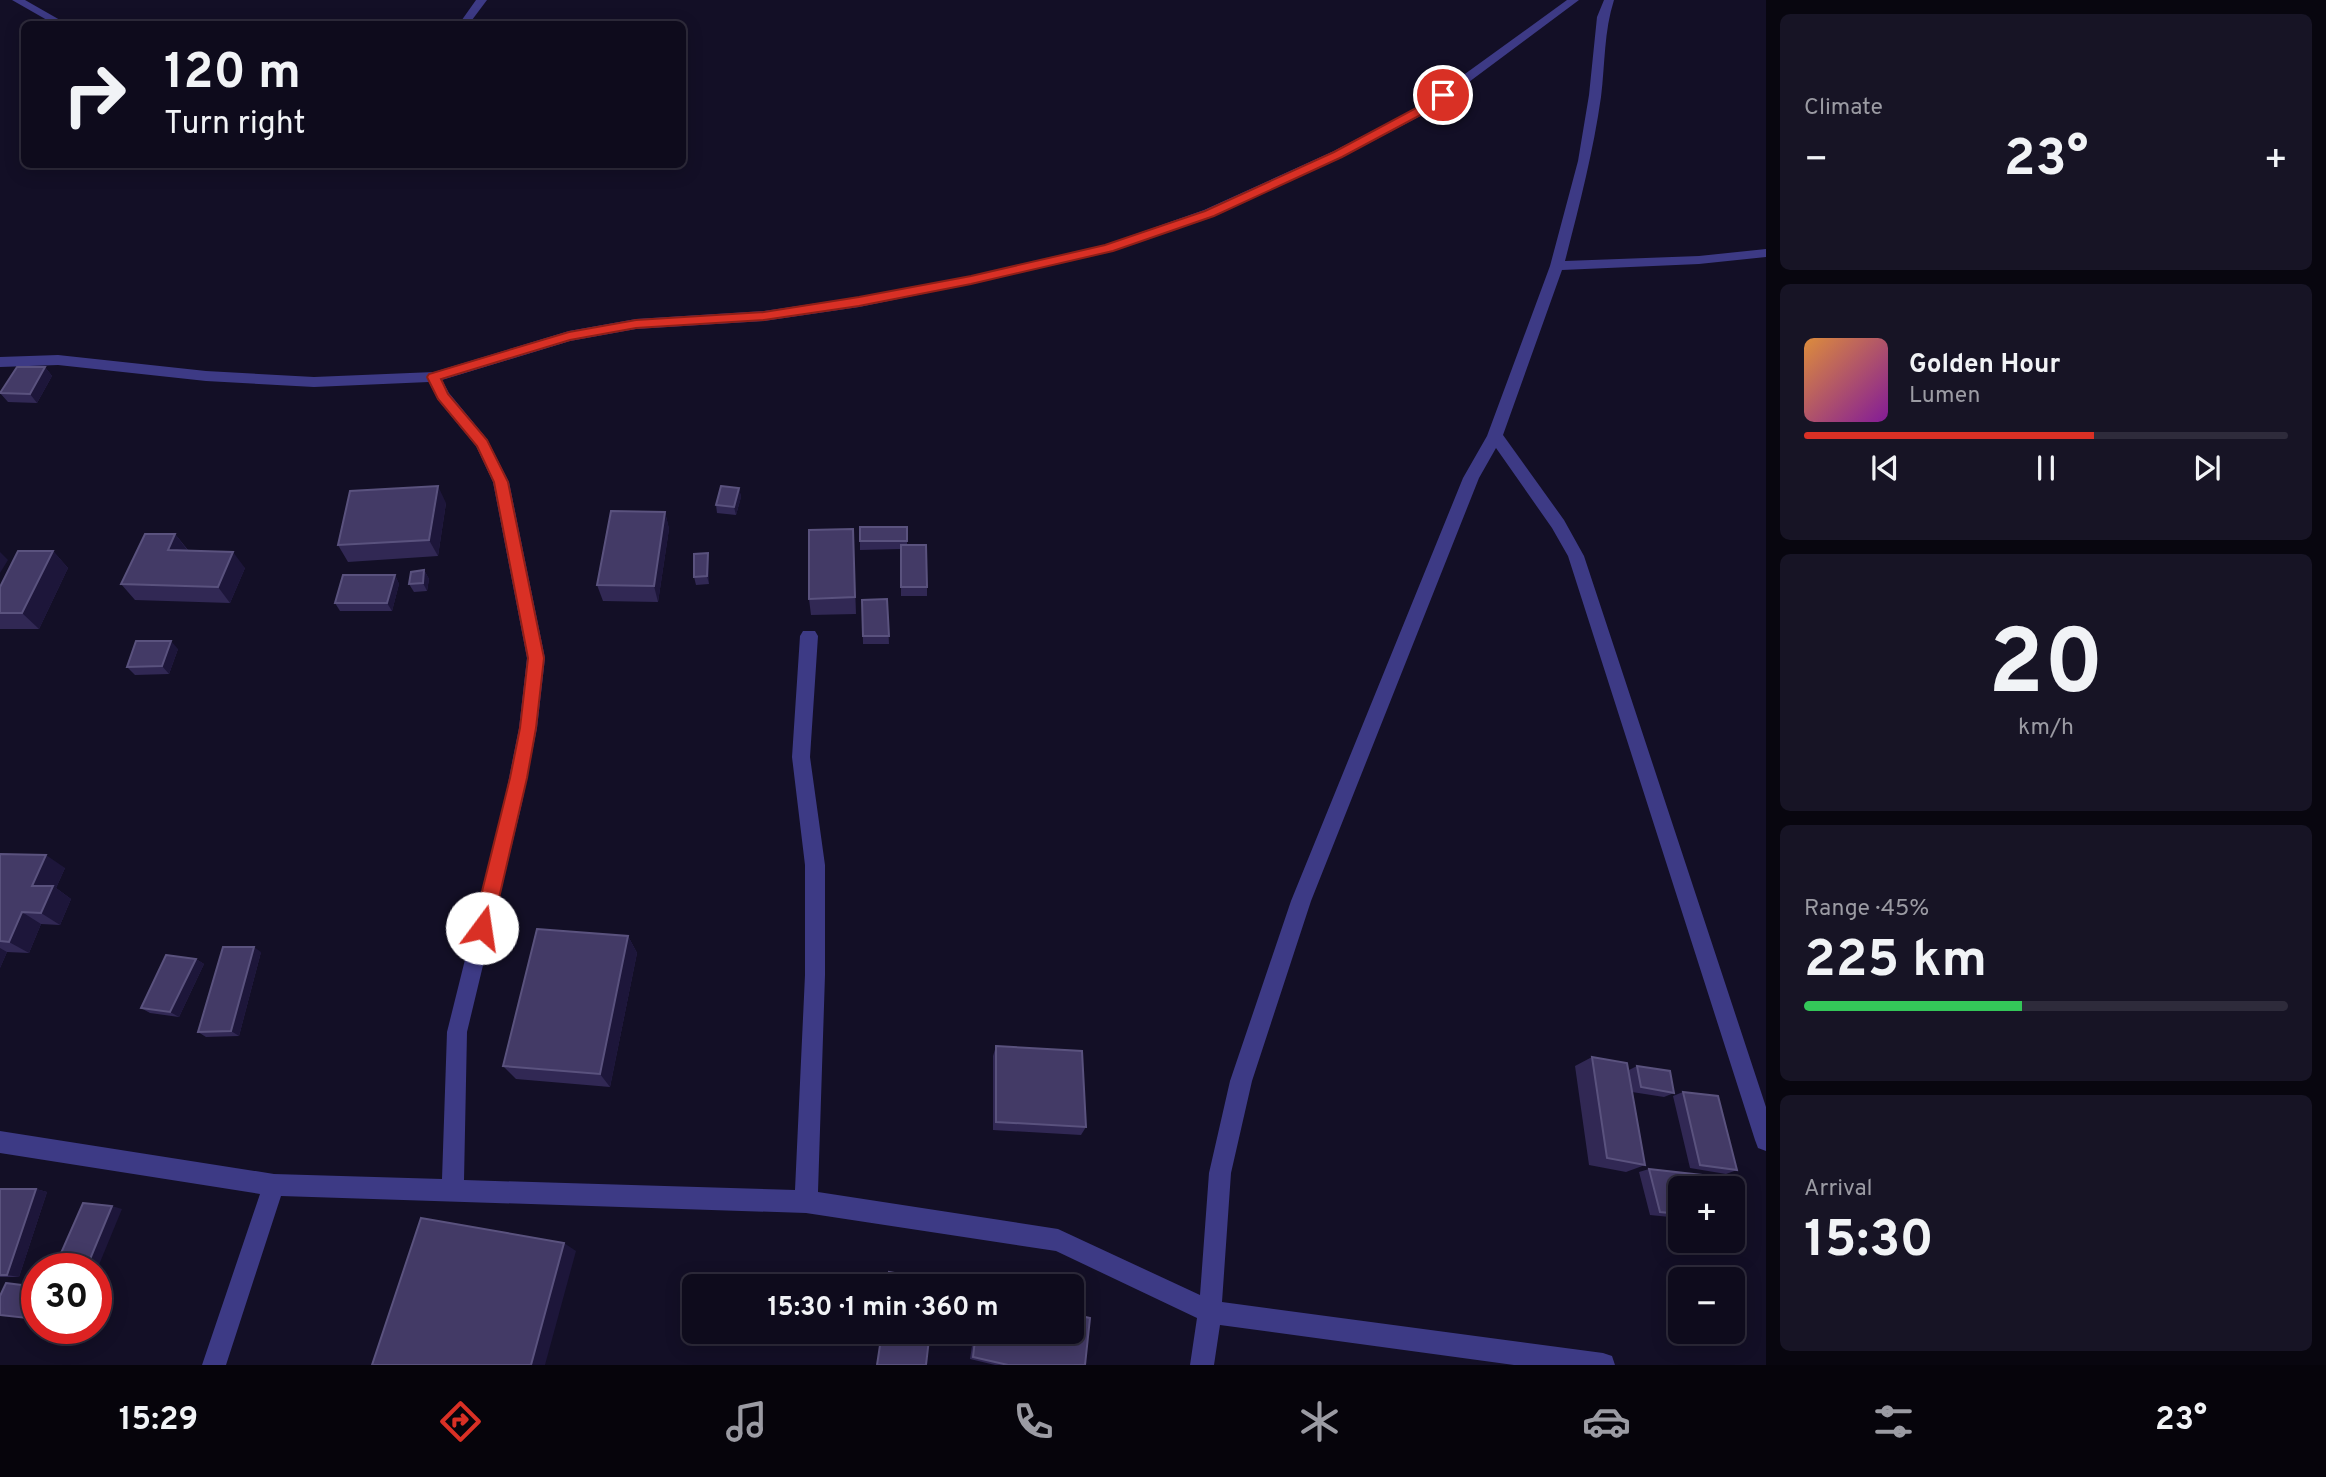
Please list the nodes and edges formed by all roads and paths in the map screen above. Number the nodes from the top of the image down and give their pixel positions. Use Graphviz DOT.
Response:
graph roads {
  1 [pos="17,0"];
  2 [pos="482,0"];
  3 [pos="1574,0"];
  4 [pos="1609,0"];
  5 [pos="56,21"];
  6 [pos="466,21"];
  7 [pos="1766,253"];
  8 [pos="1557,266"];
  9 [pos="0,362"];
  10 [pos="434,377"];
  11 [pos="1495,436"];
  12 [pos="809,636"];
  13 [pos="1766,1140"];
  14 [pos="0,1142"];
  15 [pos="274,1185"];
  16 [pos="453,1189"];
  17 [pos="806,1202"];
  18 [pos="1210,1312"];
  19 [pos="214,1365"];
  20 [pos="1202,1365"];
  21 [pos="1603,1365"];
  1 -- 5 [label="street"];
  2 -- 6 [label="street"];
  3 -- 10 [label="street"];
  4 -- 8 [label="street"];
  7 -- 8 [label="street"];
  8 -- 11 [label="street"];
  9 -- 10 [label="street"];
  10 -- 16 [label="street"];
  11 -- 13 [label="street"];
  11 -- 18 [label="street"];
  12 -- 17 [label="street"];
  14 -- 15 [label="street"];
  15 -- 16 [label="street"];
  15 -- 19 [label="street"];
  16 -- 17 [label="street"];
  17 -- 18 [label="street"];
  18 -- 20 [label="street"];
  18 -- 21 [label="street"];
}
